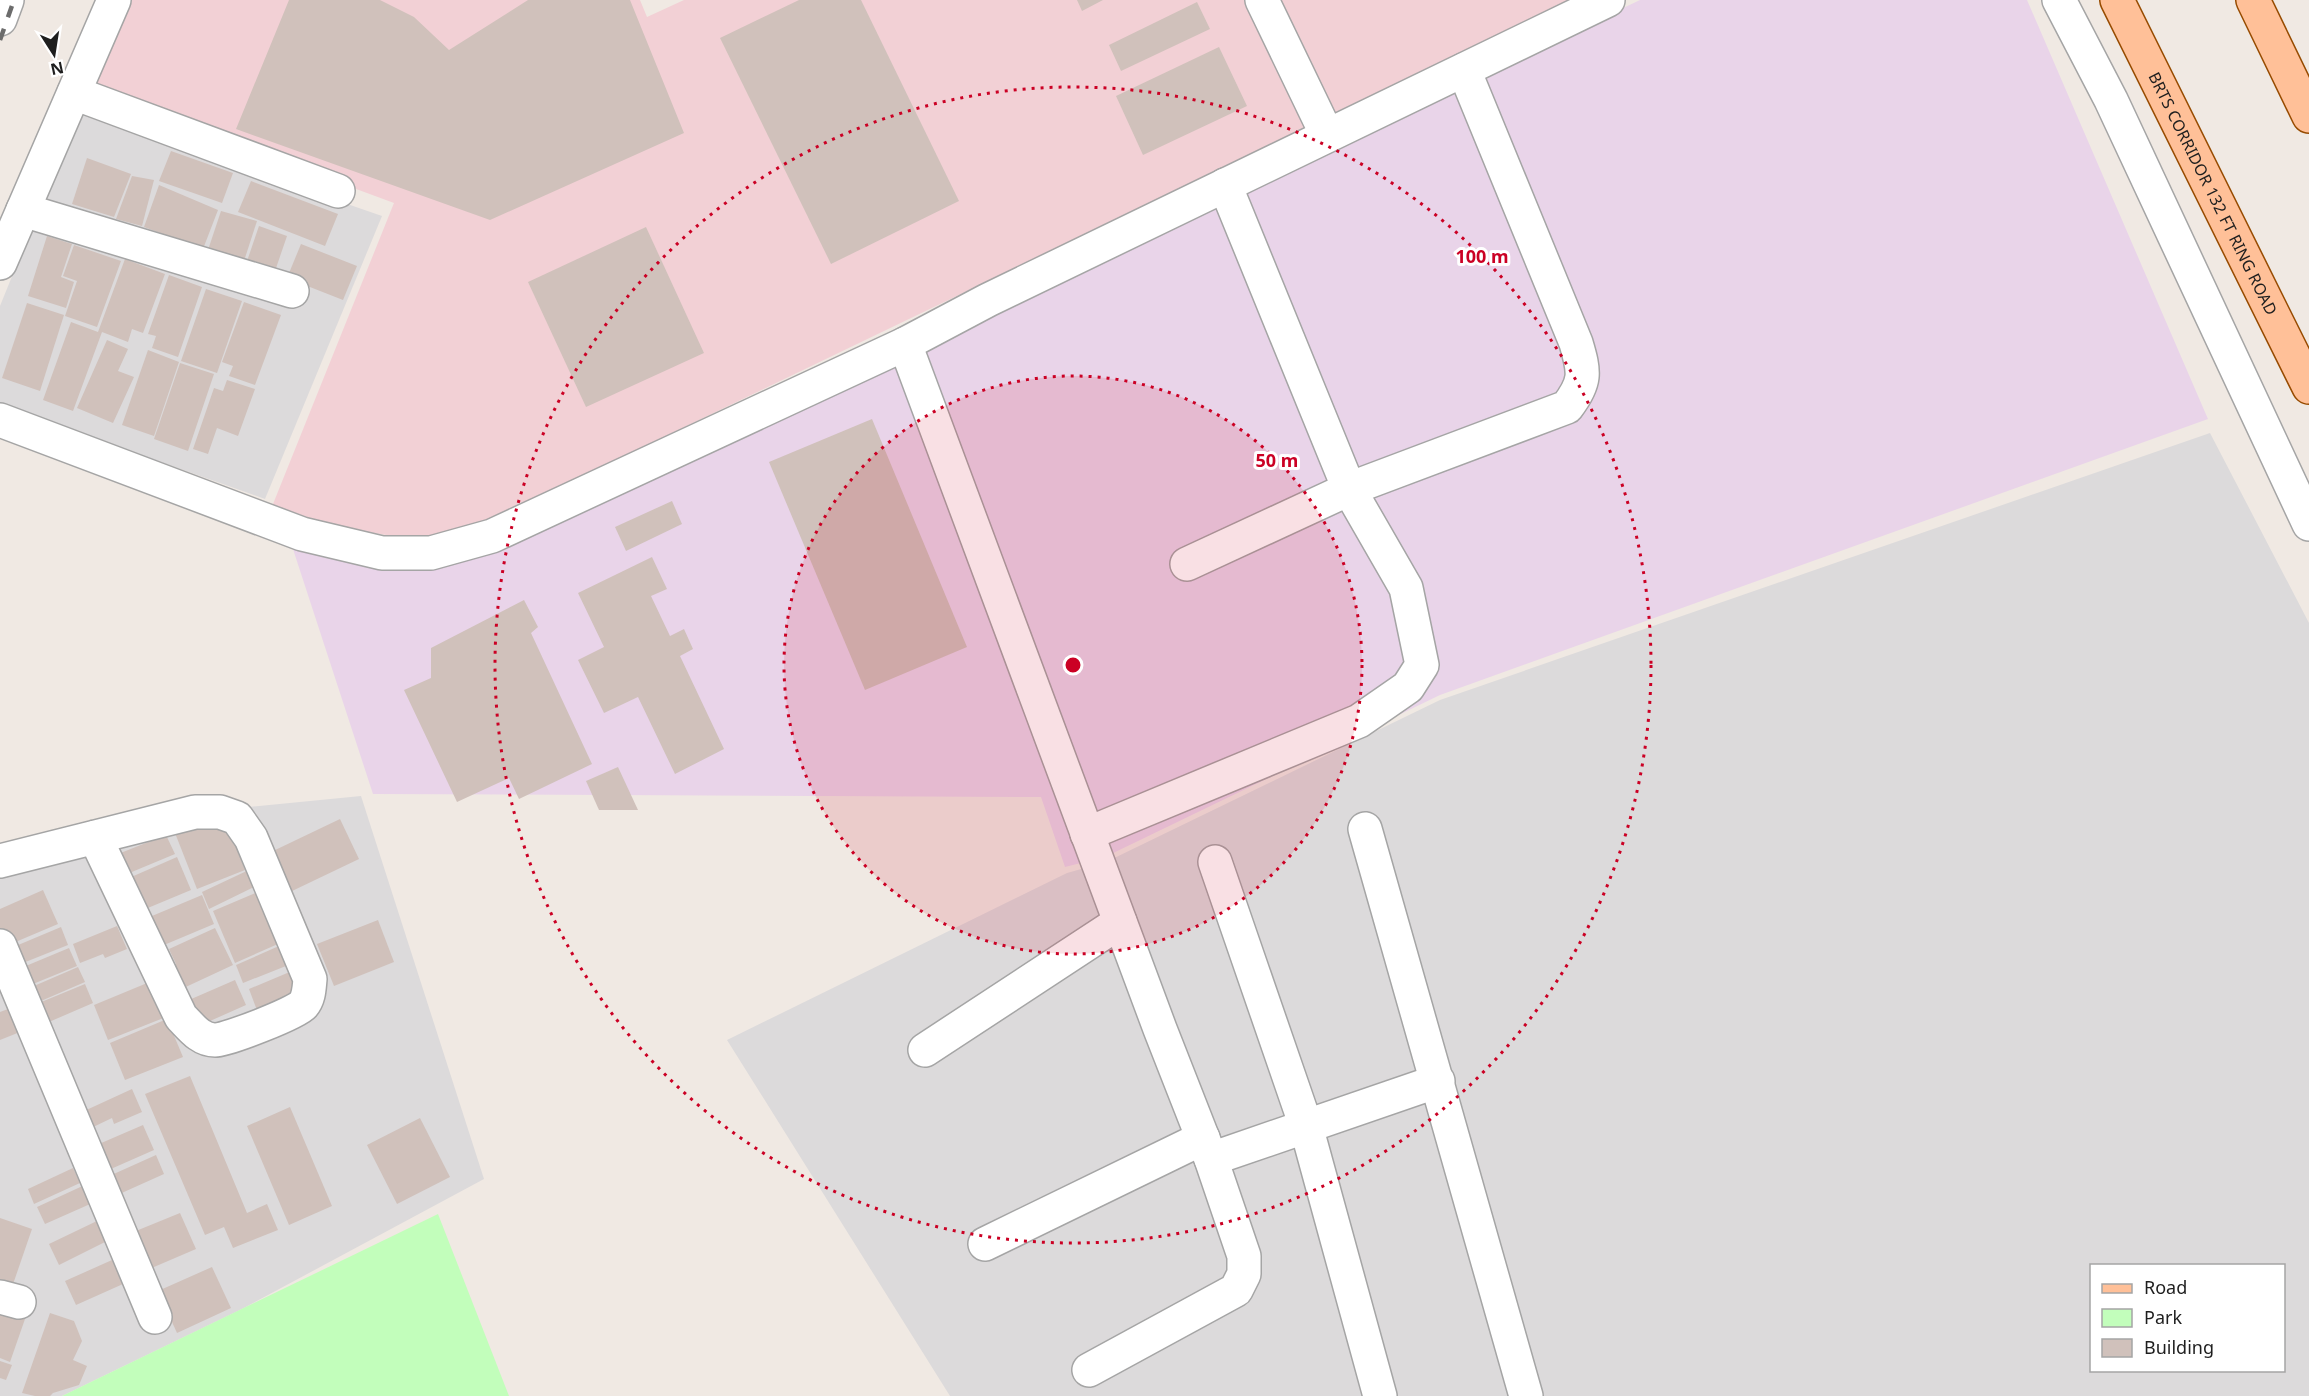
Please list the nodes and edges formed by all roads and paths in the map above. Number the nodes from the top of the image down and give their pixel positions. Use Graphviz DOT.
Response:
graph roads {
  1 [pos="7,0"];
  2 [pos="114,0"];
  3 [pos="1262,0"];
  4 [pos="1608,0"];
  5 [pos="2059,0"];
  6 [pos="2117,0"];
  7 [pos="2253,0"];
  8 [pos="0,19"];
  9 [pos="1464,70"];
  10 [pos="74,93"];
  11 [pos="2309,116"];
  12 [pos="1327,135"];
  13 [pos="1225,185"];
  14 [pos="338,191"];
  15 [pos="23,210"];
  16 [pos="0,263"];
  17 [pos="292,291"];
  18 [pos="905,344"];
  19 [pos="2309,387"];
  20 [pos="0,420"];
  21 [pos="1349,489"];
  22 [pos="2309,524"];
  23 [pos="1187,564"];
  24 [pos="1365,829"];
  25 [pos="1087,834"];
  26 [pos="95,837"];
  27 [pos="0,861"];
  28 [pos="1215,862"];
  29 [pos="1120,922"];
  30 [pos="0,946"];
  31 [pos="925,1050"];
  32 [pos="1438,1081"];
  33 [pos="1306,1126"];
  34 [pos="1207,1149"];
  35 [pos="985,1244"];
  36 [pos="155,1317"];
  37 [pos="1089,1370"];
  38 [pos="1380,1396"];
  39 [pos="1526,1396"];
  1 -- 8 [label="street"];
  2 -- 10 [label="street"];
  3 -- 12 [label="street"];
  4 -- 9 [label="street"];
  5 -- 22 [label="street"];
  6 -- 19 [label="main road, BRTS CORRIDOR 132 FT RING ROAD"];
  7 -- 11 [label="main road"];
  9 -- 12 [label="street"];
  9 -- 21 [label="street"];
  10 -- 14 [label="street"];
  10 -- 15 [label="street"];
  12 -- 13 [label="street"];
  13 -- 18 [label="street"];
  13 -- 21 [label="street"];
  15 -- 16 [label="street"];
  15 -- 17 [label="street"];
  18 -- 20 [label="street"];
  18 -- 25 [label="street"];
  21 -- 23 [label="street"];
  21 -- 25 [label="street"];
  24 -- 32 [label="street"];
  25 -- 29 [label="street"];
  26 -- 26 [label="street"];
  26 -- 27 [label="street"];
  28 -- 33 [label="street"];
  29 -- 31 [label="street"];
  29 -- 34 [label="street"];
  30 -- 36 [label="street"];
  32 -- 33 [label="street"];
  32 -- 39 [label="street"];
  33 -- 34 [label="street"];
  33 -- 38 [label="street"];
  34 -- 35 [label="street"];
  34 -- 37 [label="street"];
}
